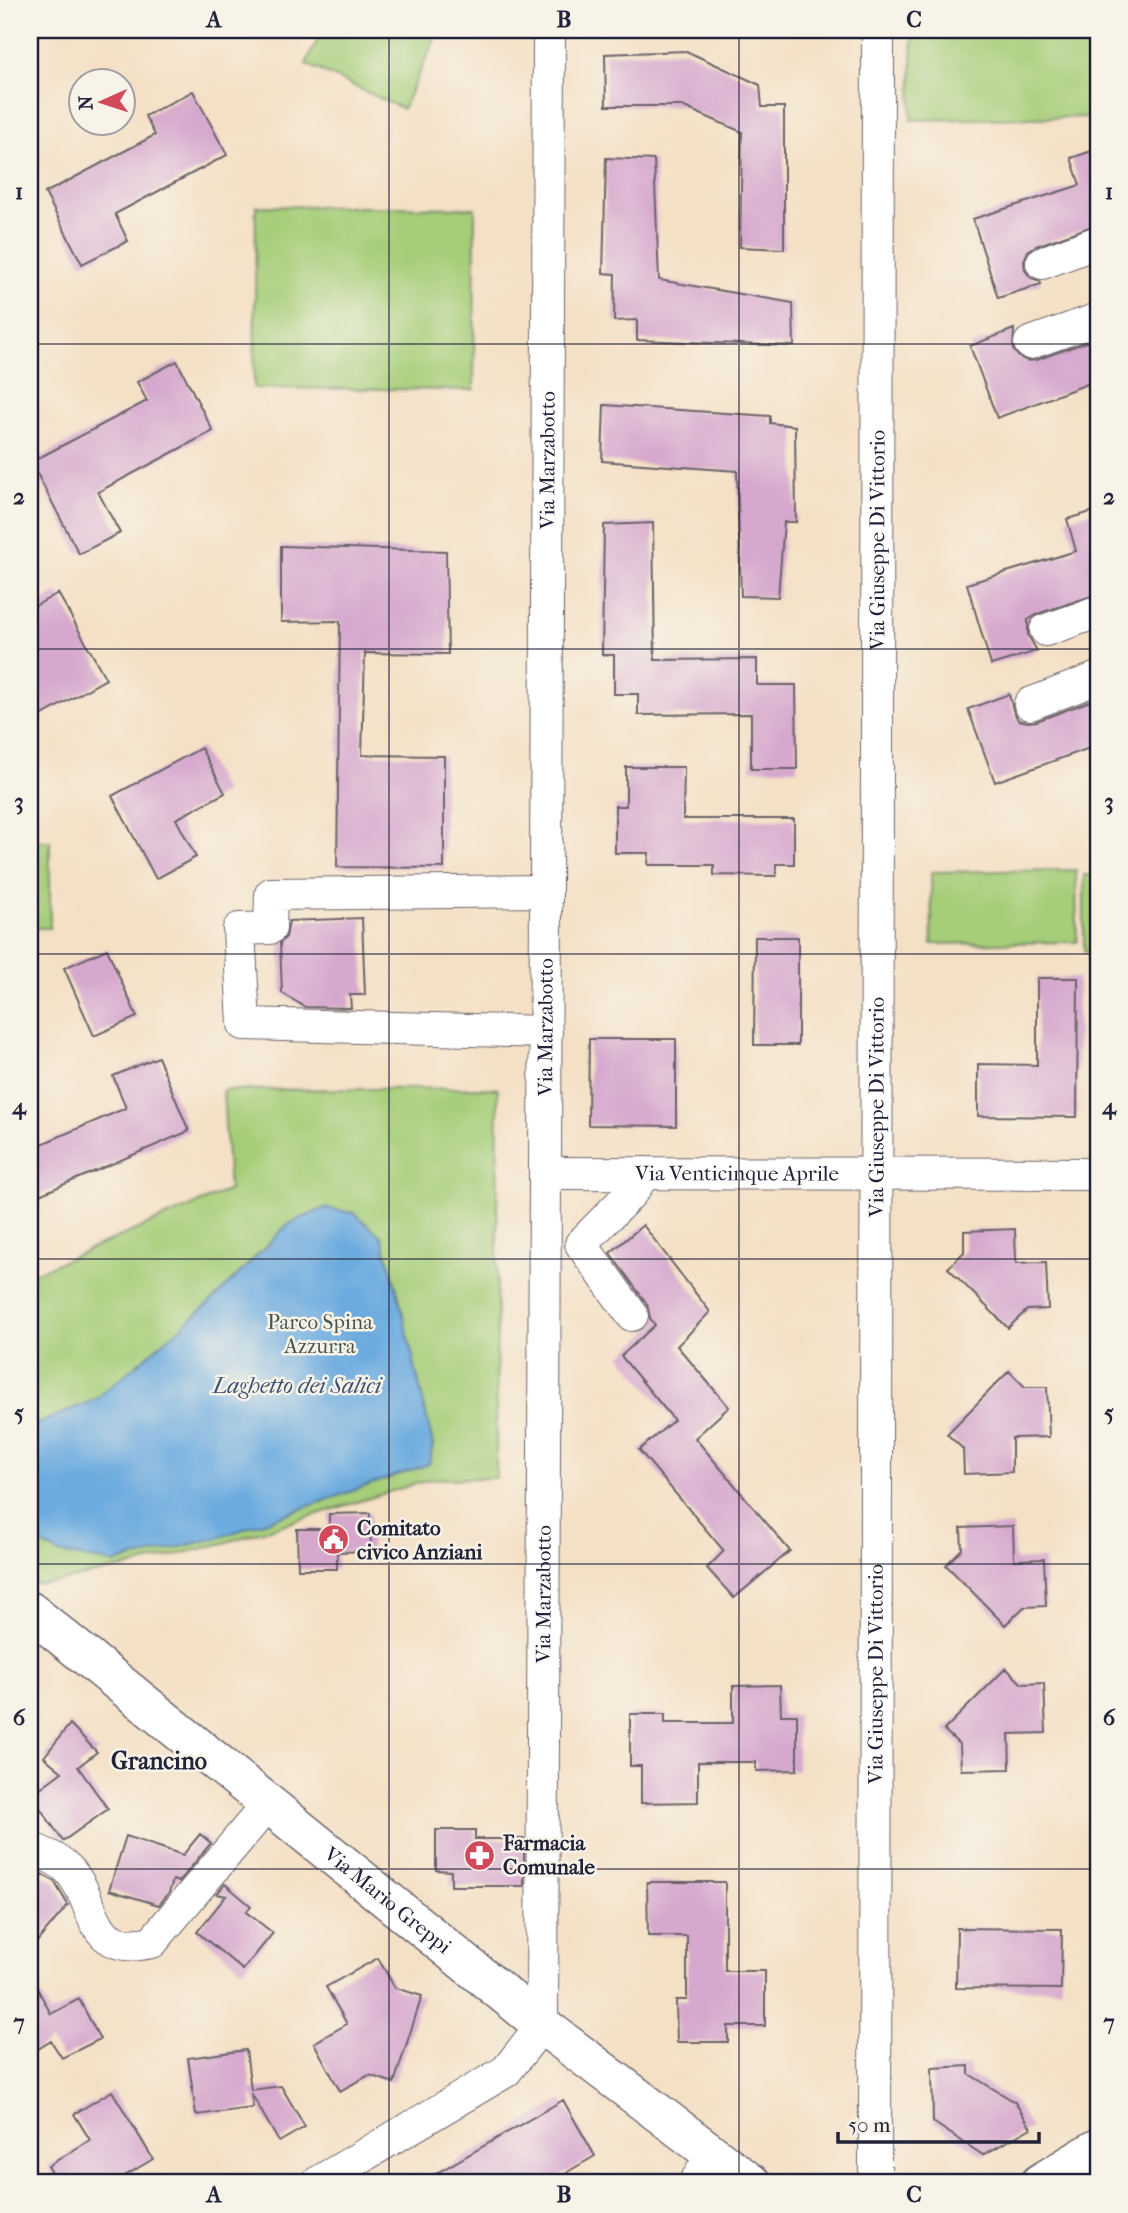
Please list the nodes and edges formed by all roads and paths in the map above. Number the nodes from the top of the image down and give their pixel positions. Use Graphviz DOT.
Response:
graph roads {
  1 [pos="550,30"];
  2 [pos="878,30"];
  3 [pos="1098,242"];
  4 [pos="1042,262"];
  5 [pos="1098,319"];
  6 [pos="1030,343"];
  7 [pos="1098,612"];
  8 [pos="1046,630"];
  9 [pos="1098,678"];
  10 [pos="1030,704"];
  11 [pos="546,891"];
  12 [pos="546,1032"];
  13 [pos="878,1172"];
  14 [pos="545,1173"];
  15 [pos="645,1173"];
  16 [pos="1098,1174"];
  17 [pos="632,1315"];
  18 [pos="30,1611"];
  19 [pos="268,1804"];
  20 [pos="30,1848"];
  21 [pos="542,2025"];
  22 [pos="1098,2148"];
  23 [pos="704,2169"];
  24 [pos="317,2183"];
  25 [pos="751,2183"];
  26 [pos="876,2183"];
  27 [pos="1040,2183"];
  1 -- 11 [label="street, Via Marzabotto"];
  2 -- 13 [label="street, Via Giuseppe Di Vittorio"];
  3 -- 4 [label="street"];
  5 -- 6 [label="street"];
  7 -- 8 [label="street"];
  9 -- 10 [label="street"];
  11 -- 12 [label="street, Via Marzabotto"];
  11 -- 12 [label="street"];
  12 -- 14 [label="street, Via Marzabotto"];
  13 -- 15 [label="street, Via Venticinque Aprile"];
  13 -- 16 [label="street, Via Venticinque Aprile"];
  13 -- 26 [label="street, Via Giuseppe Di Vittorio"];
  14 -- 15 [label="street, Via Venticinque Aprile"];
  14 -- 21 [label="street, Via Marzabotto"];
  15 -- 17 [label="street"];
  18 -- 19 [label="main road, Via Mario Greppi"];
  19 -- 20 [label="street"];
  19 -- 21 [label="main road, Via Mario Greppi"];
  21 -- 23 [label="main road, Via Mario Greppi"];
  21 -- 24 [label="street"];
  22 -- 27 [label="main road"];
  23 -- 25 [label="main road, Via Mario Greppi"];
}
